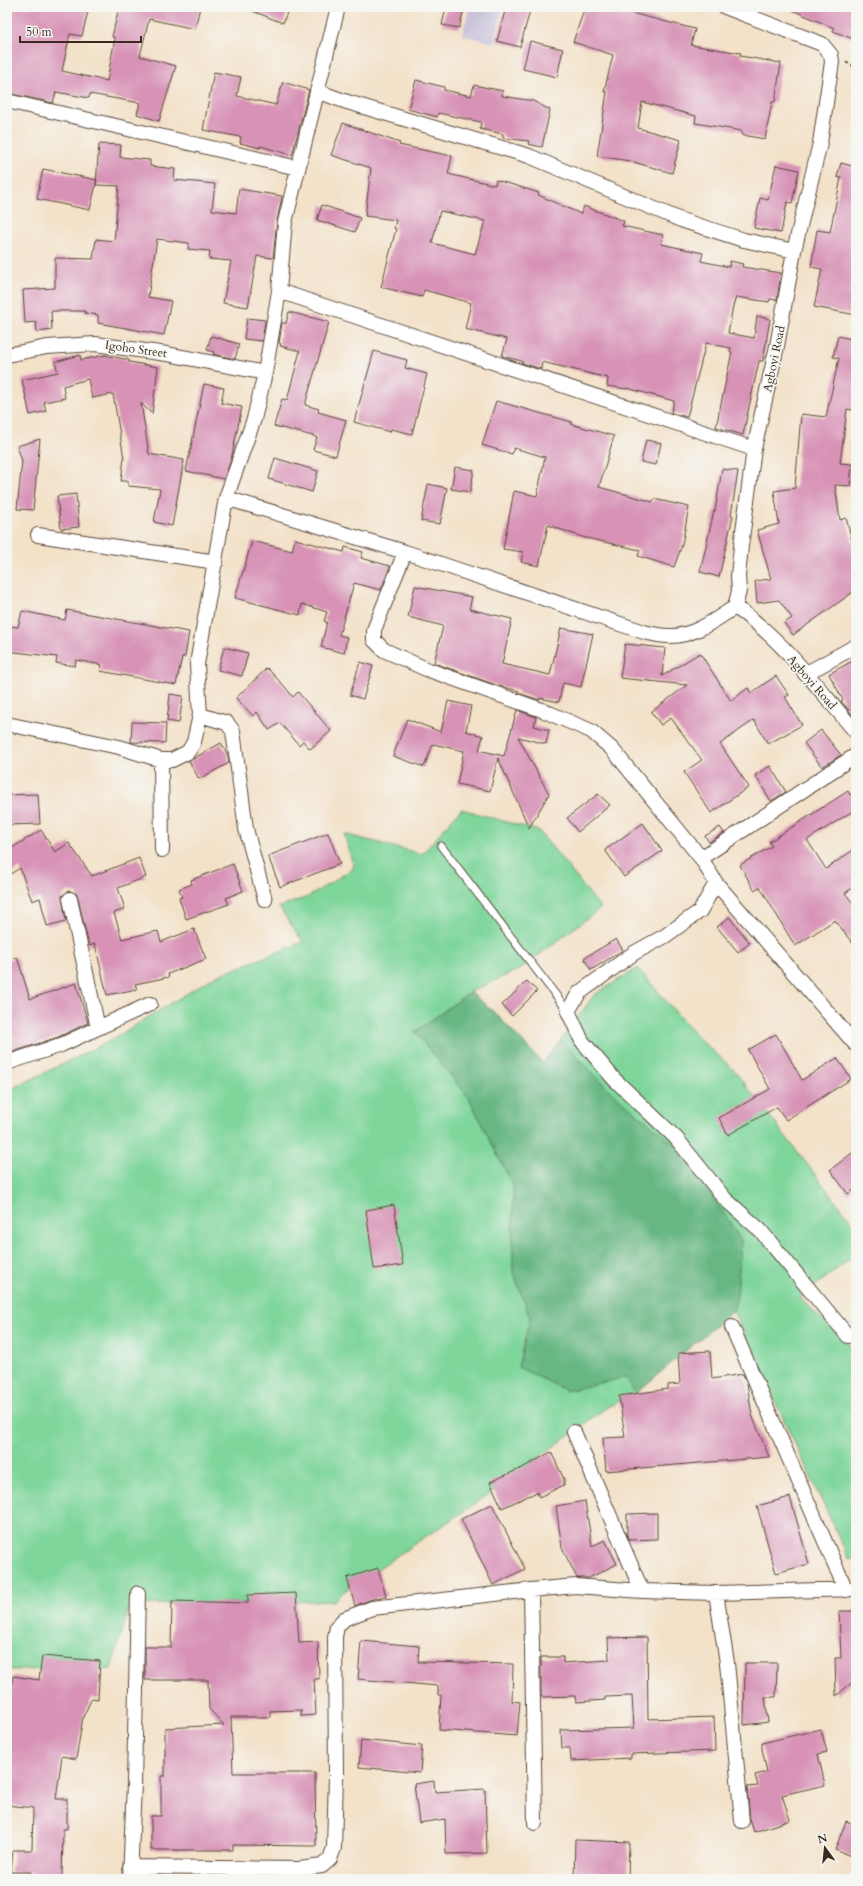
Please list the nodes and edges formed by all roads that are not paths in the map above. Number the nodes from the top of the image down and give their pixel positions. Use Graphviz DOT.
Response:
graph roads {
  1 [pos="338,7"];
  2 [pos="725,7"];
  3 [pos="317,91"];
  4 [pos="7,101"];
  5 [pos="298,168"];
  6 [pos="794,251"];
  7 [pos="279,291"];
  8 [pos="7,355"];
  9 [pos="265,373"];
  10 [pos="754,449"];
  11 [pos="226,498"];
  12 [pos="38,535"];
  13 [pos="405,552"];
  14 [pos="216,562"];
  15 [pos="735,607"];
  16 [pos="856,646"];
  17 [pos="805,674"];
  18 [pos="200,715"];
  19 [pos="7,724"];
  20 [pos="856,732"];
  21 [pos="856,755"];
  22 [pos="161,760"];
  23 [pos="441,846"];
  24 [pos="162,850"];
  25 [pos="701,858"];
  26 [pos="716,883"];
  27 [pos="70,899"];
  28 [pos="265,900"];
  29 [pos="150,1004"];
  30 [pos="568,1011"];
  31 [pos="98,1028"];
  32 [pos="856,1045"];
  33 [pos="7,1064"];
  34 [pos="732,1327"];
  35 [pos="848,1336"];
  36 [pos="574,1432"];
  37 [pos="851,1589"];
  38 [pos="531,1590"];
  39 [pos="642,1591"];
  40 [pos="138,1593"];
  41 [pos="716,1593"];
  42 [pos="742,1821"];
  43 [pos="534,1823"];
  44 [pos="130,1873"];
  1 -- 3 [label="street"];
  2 -- 6 [label="street, Agboyi Road"];
  3 -- 5 [label="street"];
  3 -- 6 [label="street"];
  4 -- 5 [label="street"];
  5 -- 7 [label="street"];
  6 -- 10 [label="street, Agboyi Road"];
  7 -- 9 [label="street"];
  7 -- 10 [label="street"];
  8 -- 9 [label="street, Igoho Street"];
  9 -- 11 [label="street"];
  10 -- 15 [label="street, Agboyi Road"];
  11 -- 13 [label="street"];
  11 -- 14 [label="street"];
  12 -- 14 [label="street"];
  13 -- 15 [label="street"];
  13 -- 25 [label="street"];
  14 -- 18 [label="street"];
  15 -- 17 [label="street, Agboyi Road"];
  16 -- 17 [label="street"];
  17 -- 20 [label="street, Agboyi Road"];
  18 -- 22 [label="street"];
  18 -- 28 [label="street"];
  19 -- 22 [label="street"];
  21 -- 25 [label="street"];
  22 -- 24 [label="street"];
  23 -- 30 [label="lane"];
  25 -- 26 [label="street"];
  26 -- 30 [label="street"];
  26 -- 32 [label="street"];
  27 -- 31 [label="street"];
  29 -- 31 [label="street"];
  30 -- 35 [label="street"];
  31 -- 33 [label="street"];
  34 -- 37 [label="street"];
  36 -- 39 [label="street"];
  37 -- 41 [label="street"];
  38 -- 39 [label="street"];
  38 -- 43 [label="street"];
  38 -- 44 [label="street"];
  39 -- 41 [label="street"];
  40 -- 44 [label="street"];
  41 -- 42 [label="street"];
}
